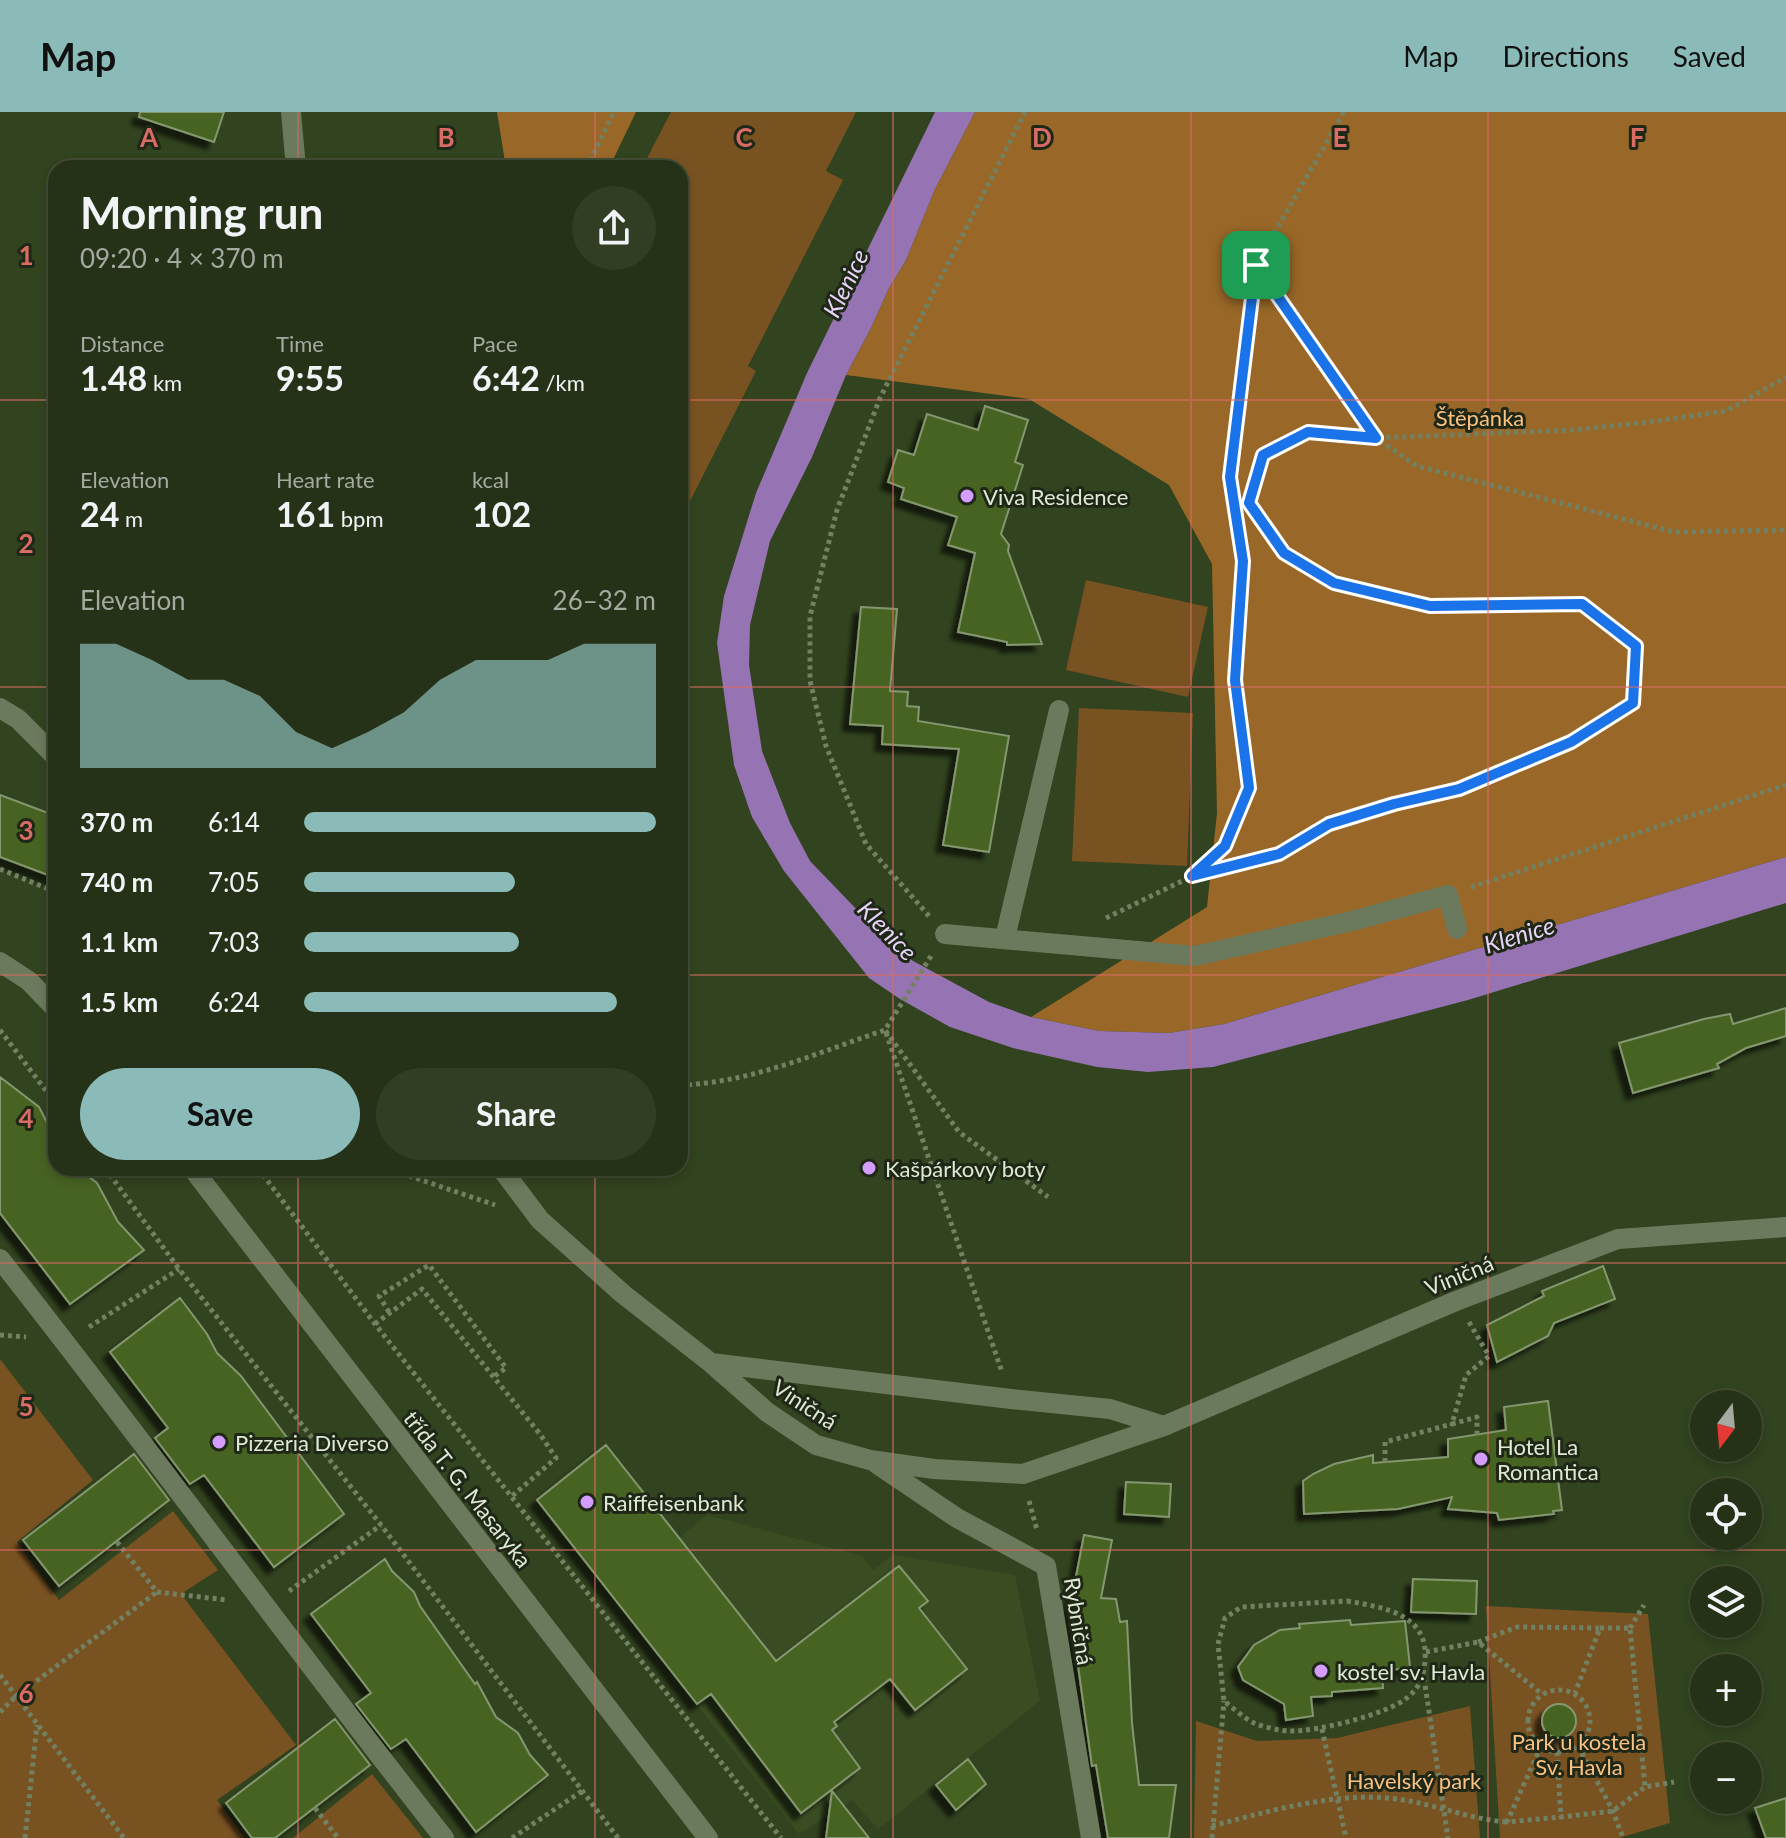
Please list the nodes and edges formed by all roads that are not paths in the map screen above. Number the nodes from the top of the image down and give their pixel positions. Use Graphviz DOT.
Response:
graph roads {
  1 [pos="291,112"];
  2 [pos="295,160"];
  3 [pos="0,708"];
  4 [pos="1059,710"];
  5 [pos="48,749"];
  6 [pos="1457,929"];
  7 [pos="945,934"];
  8 [pos="1005,938"];
  9 [pos="0,962"];
  10 [pos="48,1001"];
  11 [pos="198,1176"];
  12 [pos="507,1176"];
  13 [pos="1786,1227"];
  14 [pos="0,1259"];
  15 [pos="711,1363"];
  16 [pos="1164,1426"];
  17 [pos="870,1460"];
  18 [pos="444,1838"];
  19 [pos="708,1838"];
  20 [pos="1091,1838"];
  1 -- 2 [label="street"];
  3 -- 5 [label="street"];
  4 -- 8 [label="street"];
  6 -- 8 [label="street"];
  7 -- 8 [label="street"];
  9 -- 10 [label="street"];
  11 -- 19 [label="street, třída T. G. Masaryka"];
  12 -- 15 [label="street, Viničná"];
  13 -- 16 [label="street, Viničná"];
  14 -- 18 [label="street"];
  15 -- 16 [label="street, Viničná"];
  15 -- 17 [label="street, Viničná"];
  16 -- 17 [label="street, Viničná"];
  17 -- 20 [label="street, Rybničná"];
}
